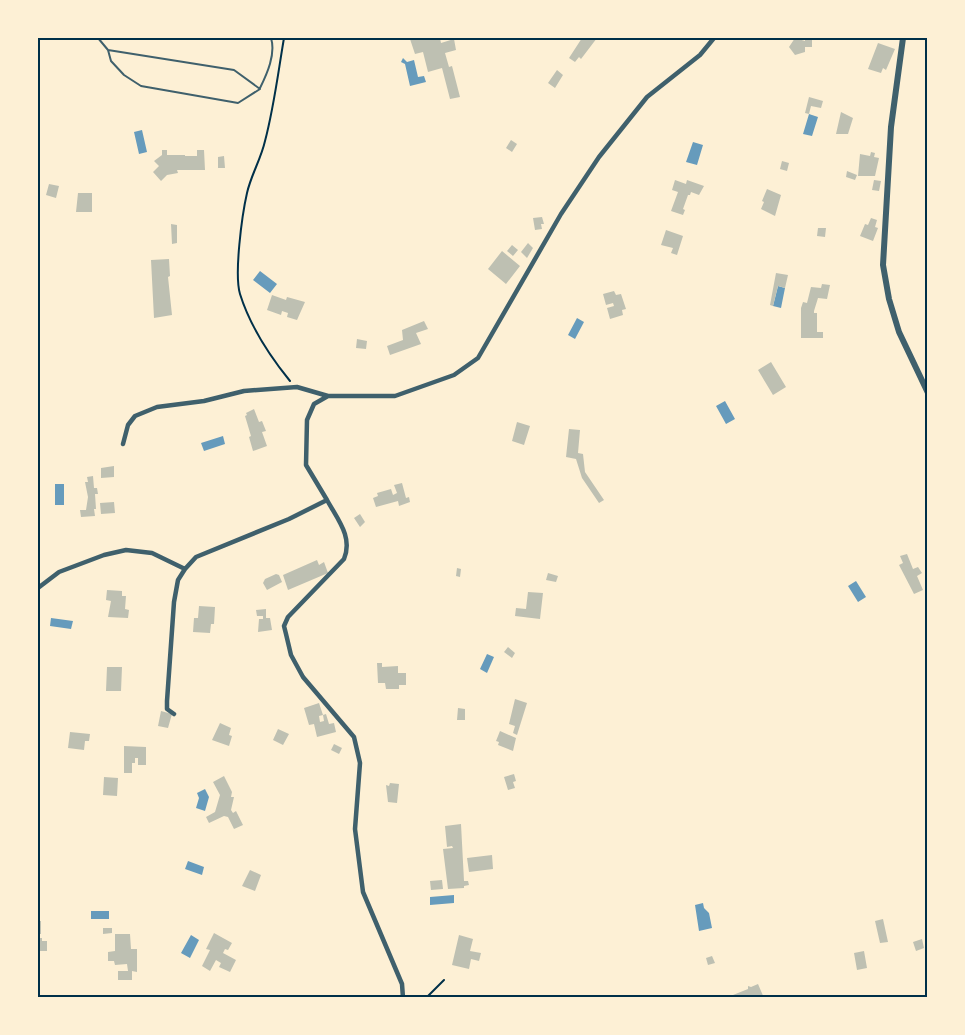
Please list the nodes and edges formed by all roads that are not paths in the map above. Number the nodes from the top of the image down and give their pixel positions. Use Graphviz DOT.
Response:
graph roads {
  1 [pos="98,38"];
  2 [pos="271,38"];
  3 [pos="714,38"];
  4 [pos="903,38"];
  5 [pos="108,50"];
  6 [pos="260,88"];
  7 [pos="927,393"];
  8 [pos="328,396"];
  9 [pos="123,444"];
  10 [pos="327,500"];
  11 [pos="185,569"];
  12 [pos="38,588"];
  13 [pos="174,714"];
  14 [pos="404,998"];
  1 -- 5 [label="lane"];
  2 -- 6 [label="lane"];
  3 -- 8 [label="street"];
  4 -- 7 [label="street"];
  5 -- 6 [label="lane"];
  5 -- 6 [label="lane"];
  8 -- 9 [label="street"];
  8 -- 10 [label="street"];
  10 -- 11 [label="street"];
  10 -- 14 [label="street"];
  11 -- 12 [label="street"];
  11 -- 13 [label="street"];
}
